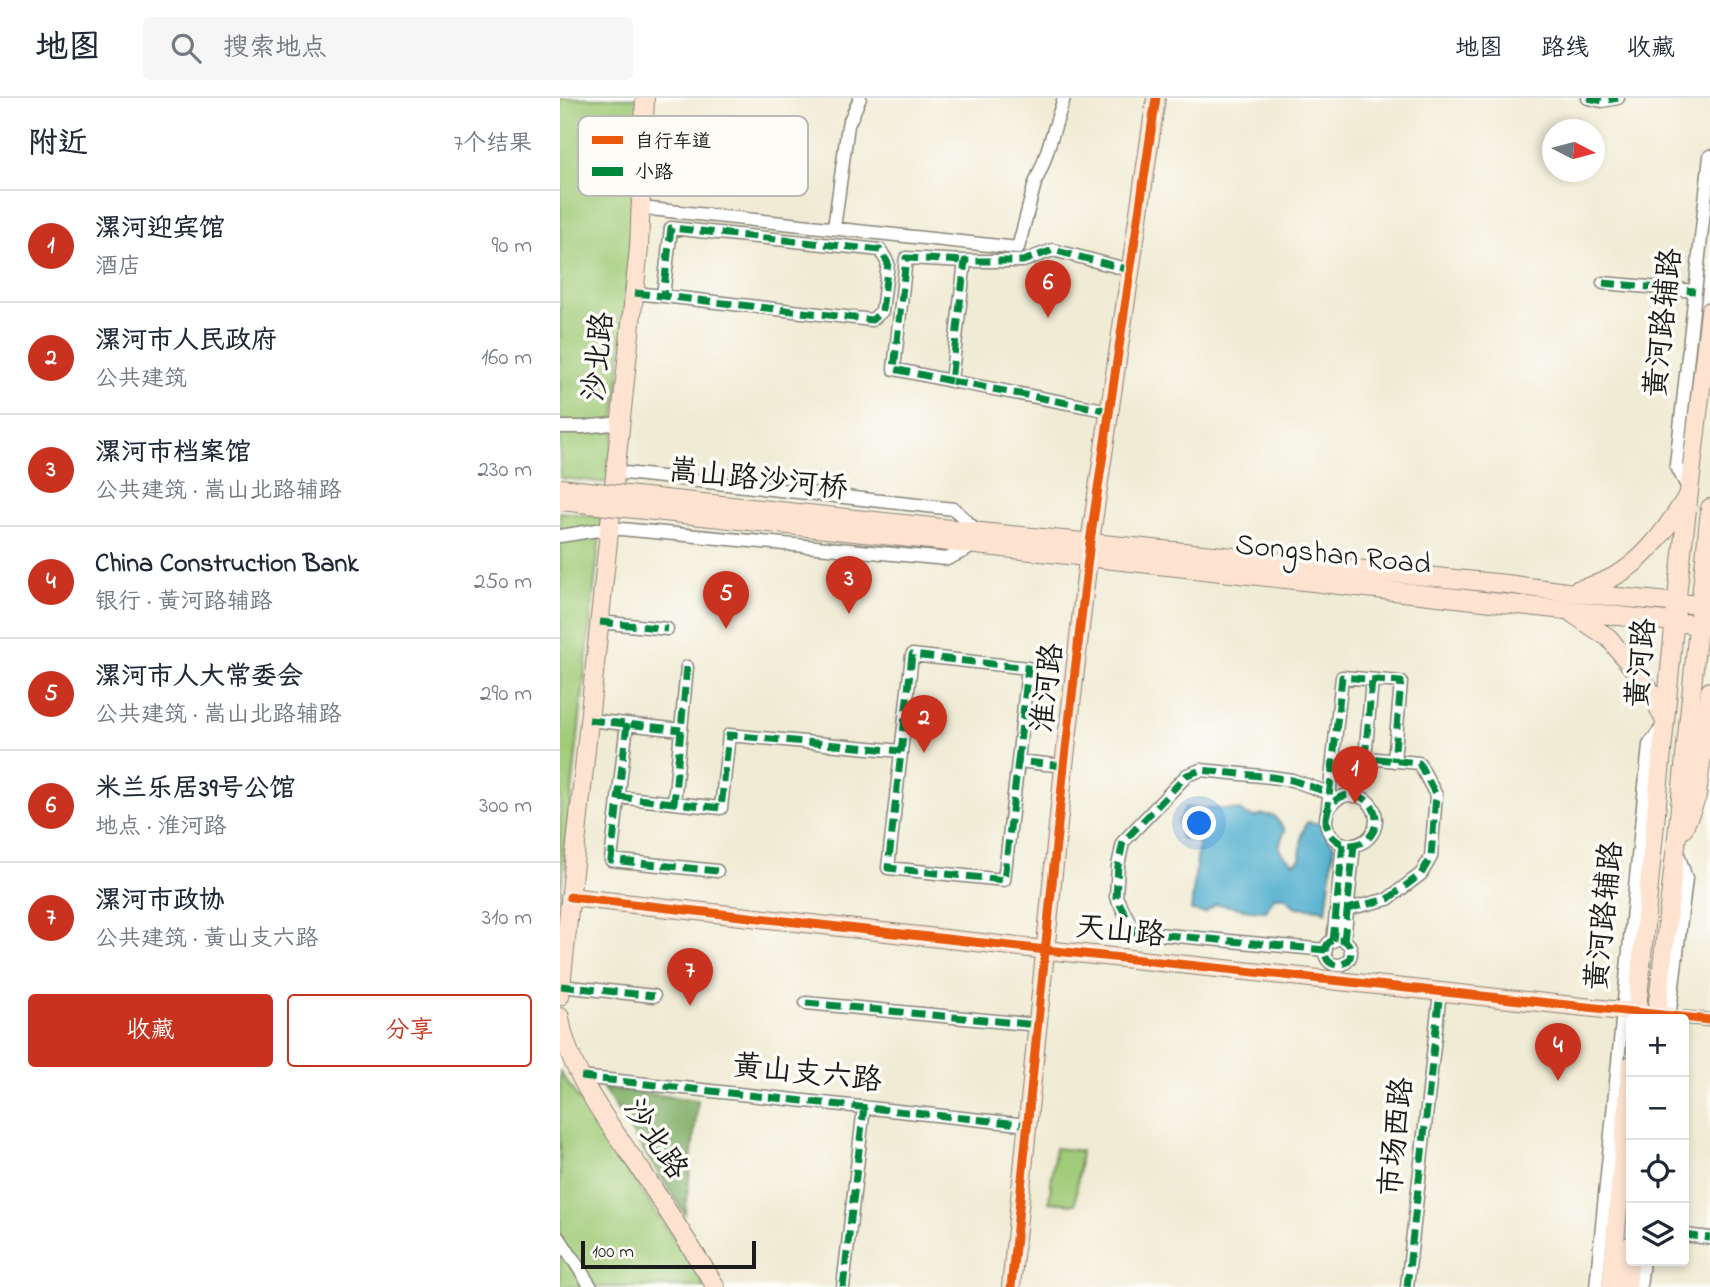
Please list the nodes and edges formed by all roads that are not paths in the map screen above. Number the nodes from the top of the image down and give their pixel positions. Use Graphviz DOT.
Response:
graph roads {
  1 [pos="645,98"];
  2 [pos="860,98"];
  3 [pos="1064,98"];
  4 [pos="1156,98"];
  5 [pos="1588,98"];
  6 [pos="1618,98"];
  7 [pos="644,116"];
  8 [pos="1710,156"];
  9 [pos="641,196"];
  10 [pos="641,208"];
  11 [pos="834,228"];
  12 [pos="965,261"];
  13 [pos="1130,270"];
  14 [pos="1603,283"];
  15 [pos="1695,291"];
  16 [pos="635,292"];
  17 [pos="663,296"];
  18 [pos="1710,311"];
  19 [pos="951,381"];
  20 [pos="1110,411"];
  21 [pos="621,423"];
  22 [pos="560,428"];
  23 [pos="616,472"];
  24 [pos="560,488"];
  25 [pos="1690,493"];
  26 [pos="560,501"];
  27 [pos="1710,508"];
  28 [pos="610,528"];
  29 [pos="950,535"];
  30 [pos="560,536"];
  31 [pos="977,538"];
  32 [pos="1090,550"];
  33 [pos="1572,592"];
  34 [pos="1676,603"];
  35 [pos="1705,606"];
  36 [pos="1567,611"];
  37 [pos="600,622"];
  38 [pos="1674,622"];
  39 [pos="1704,625"];
  40 [pos="667,629"];
  41 [pos="687,667"];
  42 [pos="1372,680"];
  43 [pos="1710,691"];
  44 [pos="589,720"];
  45 [pos="1666,723"];
  46 [pos="627,724"];
  47 [pos="681,730"];
  48 [pos="901,751"];
  49 [pos="1365,758"];
  50 [pos="1018,761"];
  51 [pos="1394,761"];
  52 [pos="1065,766"];
  53 [pos="1329,793"];
  54 [pos="1354,796"];
  55 [pos="618,797"];
  56 [pos="674,803"];
  57 [pos="1327,815"];
  58 [pos="1348,844"];
  59 [pos="1676,846"];
  60 [pos="717,871"];
  61 [pos="570,897"];
  62 [pos="1347,909"];
  63 [pos="1334,943"];
  64 [pos="1046,950"];
  65 [pos="1338,973"];
  66 [pos="561,986"];
  67 [pos="1440,992"];
  68 [pos="560,996"];
  69 [pos="654,996"];
  70 [pos="806,1003"];
  71 [pos="1631,1014"];
  72 [pos="1662,1014"];
  73 [pos="560,1017"];
  74 [pos="1689,1019"];
  75 [pos="1710,1020"];
  76 [pos="1038,1025"];
  77 [pos="1626,1053"];
  78 [pos="581,1077"];
  79 [pos="1630,1077"];
  80 [pos="864,1107"];
  81 [pos="1028,1125"];
  82 [pos="1689,1236"];
  83 [pos="1710,1238"];
  84 [pos="560,1239"];
  85 [pos="1629,1266"];
  86 [pos="1642,1266"];
  87 [pos="591,1287"];
  88 [pos="716,1287"];
  89 [pos="843,1287"];
  90 [pos="1011,1287"];
  91 [pos="1407,1287"];
  92 [pos="1596,1287"];
  93 [pos="1611,1287"];
  94 [pos="1627,1287"];
  95 [pos="1640,1287"];
  1 -- 7 [label="main road, 沙北路"];
  2 -- 11 [label="street"];
  3 -- 11 [label="street"];
  4 -- 13 [label="main road, 淮河路"];
  5 -- 6 [label="street"];
  8 -- 15 [label="street, 黄河路辅路"];
  9 -- 10 [label="main road, 沙北路"];
  10 -- 11 [label="street"];
  10 -- 16 [label="main road, 沙北路"];
  12 -- 13 [label="street"];
  12 -- 19 [label="street"];
  12 -- 19 [label="street"];
  13 -- 20 [label="main road, 淮河路"];
  14 -- 15 [label="street"];
  15 -- 25 [label="street, 黄河路辅路"];
  16 -- 17 [label="street"];
  16 -- 21 [label="main road, 沙北路"];
  17 -- 17 [label="street"];
  18 -- 25 [label="main road, 黄河路"];
  19 -- 20 [label="street"];
  20 -- 32 [label="main road, 淮河路"];
  21 -- 22 [label="street"];
  21 -- 23 [label="main road, 沙北路"];
  23 -- 28 [label="main road, 沙北路"];
  23 -- 31 [label="street"];
  24 -- 29 [label="main road, 嵩山路沙河桥, bridge"];
  25 -- 33 [label="main road"];
  25 -- 34 [label="main road, 黄河路"];
  26 -- 29 [label="main road, 嵩山路沙河桥, bridge"];
  27 -- 35 [label="main road, 黄河路"];
  28 -- 30 [label="street"];
  28 -- 31 [label="street"];
  28 -- 37 [label="main road, 沙北路"];
  29 -- 31 [label="main road, Songshan Road"];
  31 -- 32 [label="main road, Songshan Road"];
  32 -- 33 [label="main road, Songshan Road"];
  32 -- 36 [label="main road, Songshan Road"];
  32 -- 52 [label="main road, 淮河路"];
  33 -- 34 [label="main road, Songshan Road"];
  34 -- 35 [label="main road, Songshan Road"];
  34 -- 38 [label="main road, 黄河路"];
  35 -- 39 [label="main road, 黄河路"];
  36 -- 38 [label="main road, Songshan Road"];
  36 -- 45 [label="main road"];
  37 -- 40 [label="street"];
  37 -- 44 [label="main road, 沙北路"];
  38 -- 39 [label="main road, Songshan Road"];
  38 -- 45 [label="main road, 黄河路"];
  39 -- 59 [label="main road, 黄河路"];
  41 -- 47 [label="street"];
  42 -- 49 [label="street"];
  42 -- 51 [label="street"];
  42 -- 53 [label="street"];
  43 -- 59 [label="main road"];
  44 -- 46 [label="street"];
  44 -- 61 [label="main road, 沙北路"];
  45 -- 71 [label="main road, 黄河路"];
  46 -- 47 [label="street"];
  46 -- 55 [label="street"];
  47 -- 56 [label="street"];
  48 -- 50 [label="street"];
  48 -- 50 [label="street"];
  48 -- 56 [label="street"];
  49 -- 51 [label="street"];
  49 -- 54 [label="street"];
  50 -- 52 [label="street"];
  51 -- 62 [label="street"];
  52 -- 64 [label="main road, 淮河路"];
  53 -- 57 [label="street"];
  53 -- 63 [label="street"];
  54 -- 57 [label="street"];
  54 -- 58 [label="street"];
  55 -- 56 [label="street"];
  55 -- 60 [label="street"];
  57 -- 58 [label="street"];
  58 -- 62 [label="street"];
  58 -- 63 [label="street"];
  59 -- 72 [label="main road, 黄河路"];
  61 -- 64 [label="main road, 天山路"];
  61 -- 66 [label="main road, 沙北路"];
  62 -- 63 [label="street"];
  63 -- 65 [label="street"];
  63 -- 65 [label="street"];
  64 -- 65 [label="main road, 天山路"];
  64 -- 76 [label="main road, 淮河路"];
  65 -- 67 [label="main road, 天山路"];
  66 -- 68 [label="main road, 沙北路"];
  66 -- 69 [label="street"];
  67 -- 71 [label="main road, 天山路"];
  67 -- 91 [label="street, 市场西路"];
  70 -- 76 [label="street"];
  73 -- 78 [label="main road, 沙北路"];
  74 -- 75 [label="street"];
  76 -- 81 [label="main road, 淮河路"];
  77 -- 92 [label="street, 黄河路辅路"];
  78 -- 80 [label="street, 黄山支六路"];
  78 -- 88 [label="main road, 沙北路"];
  79 -- 93 [label="main road"];
  80 -- 81 [label="street, 黄山支六路"];
  80 -- 89 [label="street"];
  81 -- 90 [label="main road, 淮河路"];
  82 -- 83 [label="street"];
  84 -- 87 [label="street"];
  85 -- 94 [label="main road"];
  86 -- 95 [label="street"];
}
